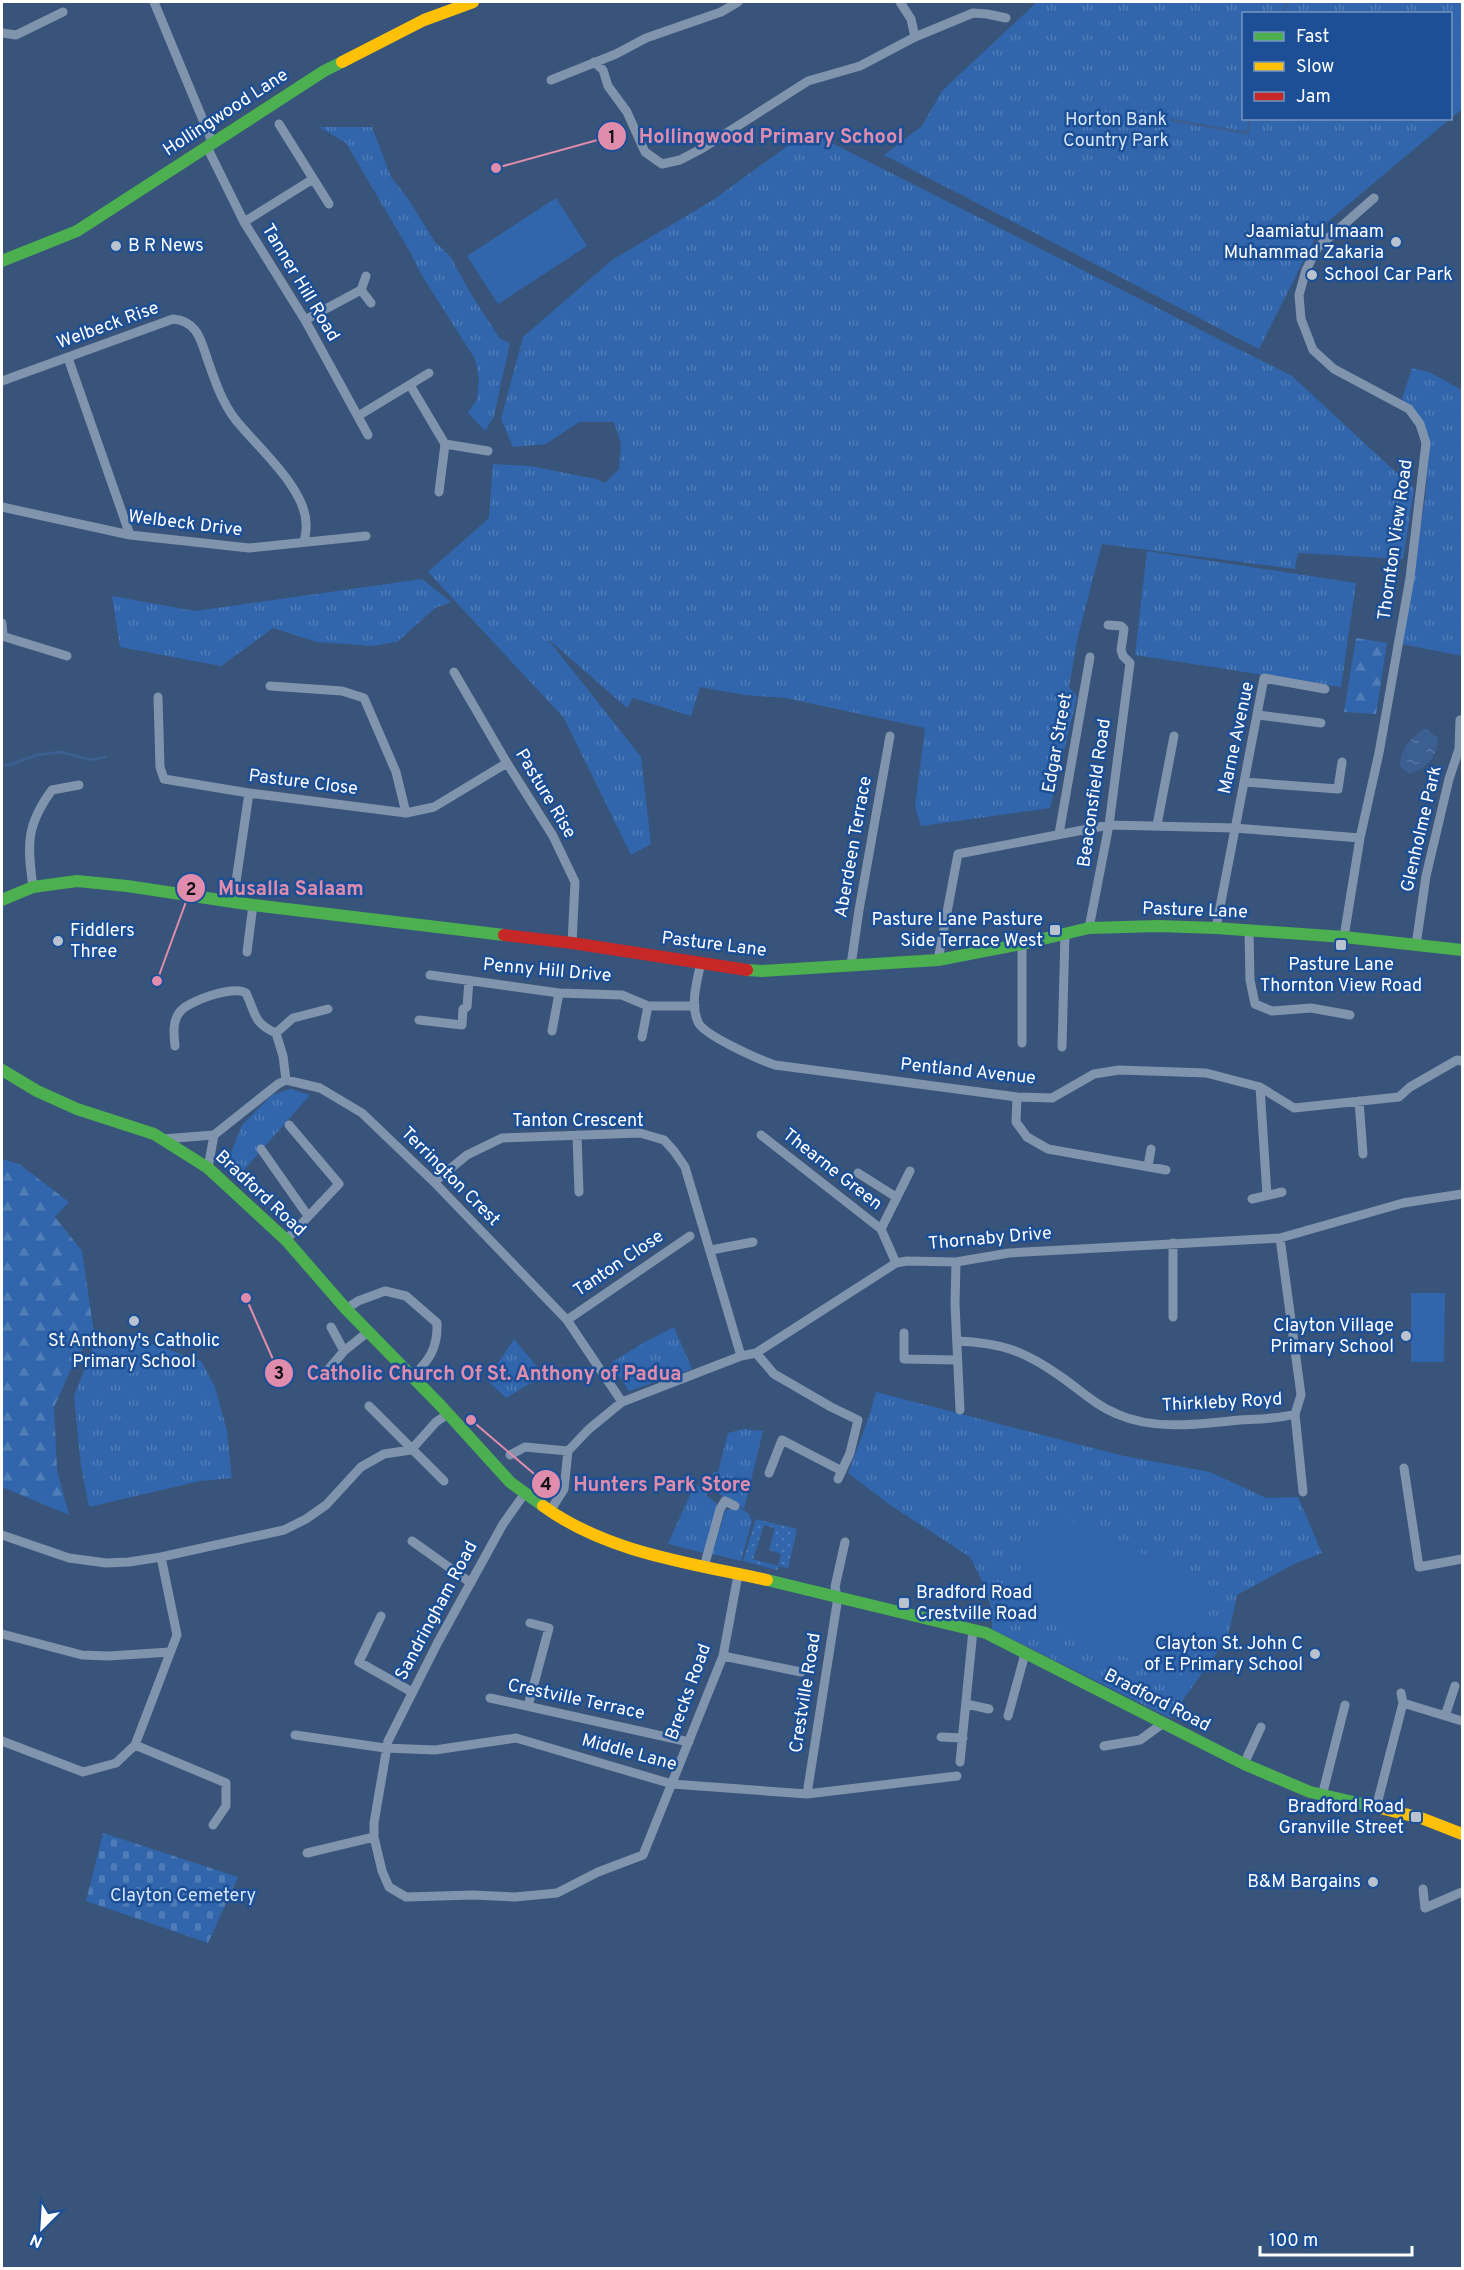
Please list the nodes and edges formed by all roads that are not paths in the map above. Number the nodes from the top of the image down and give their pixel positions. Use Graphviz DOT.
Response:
graph roads {
  1 [pos="154,2"];
  2 [pos="473,2"];
  3 [pos="738,2"];
  4 [pos="900,2"];
  5 [pos="63,12"];
  6 [pos="1006,18"];
  7 [pos="2,33"];
  8 [pos="915,37"];
  9 [pos="594,62"];
  10 [pos="551,80"];
  11 [pos="279,124"];
  12 [pos="210,145"];
  13 [pos="313,179"];
  14 [pos="1374,198"];
  15 [pos="329,204"];
  16 [pos="244,222"];
  17 [pos="2,261"];
  18 [pos="366,276"];
  19 [pos="361,290"];
  20 [pos="371,303"];
  21 [pos="305,320"];
  22 [pos="68,358"];
  23 [pos="429,374"];
  24 [pos="2,381"];
  25 [pos="410,385"];
  26 [pos="358,416"];
  27 [pos="368,435"];
  28 [pos="445,444"];
  29 [pos="488,451"];
  30 [pos="439,492"];
  31 [pos="2,507"];
  32 [pos="130,535"];
  33 [pos="366,536"];
  34 [pos="304,542"];
  35 [pos="2,623"];
  36 [pos="1108,625"];
  37 [pos="2,636"];
  38 [pos="67,656"];
  39 [pos="1090,657"];
  40 [pos="454,672"];
  41 [pos="270,686"];
  42 [pos="1325,689"];
  43 [pos="158,697"];
  44 [pos="1258,715"];
  45 [pos="1460,720"];
  46 [pos="1321,723"];
  47 [pos="890,736"];
  48 [pos="1174,736"];
  49 [pos="1342,762"];
  50 [pos="507,763"];
  51 [pos="1244,782"];
  52 [pos="79,785"];
  53 [pos="249,794"];
  54 [pos="406,813"];
  55 [pos="1109,825"];
  56 [pos="1157,825"];
  57 [pos="1235,828"];
  58 [pos="1059,834"];
  59 [pos="1360,838"];
  60 [pos="33,887"];
  61 [pos="2,900"];
  62 [pos="233,902"];
  63 [pos="253,905"];
  64 [pos="1089,928"];
  65 [pos="1216,928"];
  66 [pos="1249,931"];
  67 [pos="1065,934"];
  68 [pos="1344,938"];
  69 [pos="572,943"];
  70 [pos="1022,944"];
  71 [pos="1416,945"];
  72 [pos="1462,950"];
  73 [pos="247,951"];
  74 [pos="938,960"];
  75 [pos="701,962"];
  76 [pos="851,965"];
  77 [pos="430,975"];
  78 [pos="469,980"];
  79 [pos="560,993"];
  80 [pos="648,1006"];
  81 [pos="695,1006"];
  82 [pos="328,1009"];
  83 [pos="1350,1015"];
  84 [pos="418,1020"];
  85 [pos="552,1031"];
  86 [pos="276,1033"];
  87 [pos="642,1037"];
  88 [pos="1022,1043"];
  89 [pos="175,1046"];
  90 [pos="1062,1047"];
  91 [pos="1462,1061"];
  92 [pos="2,1070"];
  93 [pos="286,1080"];
  94 [pos="1260,1087"];
  95 [pos="1017,1097"];
  96 [pos="1359,1101"];
  97 [pos="289,1125"];
  98 [pos="214,1135"];
  99 [pos="577,1135"];
  100 [pos="761,1135"];
  101 [pos="163,1139"];
  102 [pos="261,1149"];
  103 [pos="1152,1149"];
  104 [pos="1363,1154"];
  105 [pos="1148,1166"];
  106 [pos="208,1168"];
  107 [pos="1166,1170"];
  108 [pos="910,1171"];
  109 [pos="858,1173"];
  110 [pos="434,1182"];
  111 [pos="579,1192"];
  112 [pos="1282,1192"];
  113 [pos="1462,1194"];
  114 [pos="1267,1195"];
  115 [pos="896,1197"];
  116 [pos="1252,1198"];
  117 [pos="308,1216"];
  118 [pos="881,1229"];
  119 [pos="690,1236"];
  120 [pos="1280,1238"];
  121 [pos="286,1240"];
  122 [pos="753,1242"];
  123 [pos="1173,1243"];
  124 [pos="711,1250"];
  125 [pos="956,1262"];
  126 [pos="896,1263"];
  127 [pos="346,1309"];
  128 [pos="1173,1317"];
  129 [pos="567,1320"];
  130 [pos="330,1327"];
  131 [pos="369,1332"];
  132 [pos="904,1333"];
  133 [pos="957,1341"];
  134 [pos="344,1351"];
  135 [pos="756,1353"];
  136 [pos="741,1356"];
  137 [pos="957,1360"];
  138 [pos="322,1377"];
  139 [pos="411,1377"];
  140 [pos="622,1402"];
  141 [pos="369,1406"];
  142 [pos="960,1410"];
  143 [pos="448,1414"];
  144 [pos="1295,1414"];
  145 [pos="411,1450"];
  146 [pos="568,1451"];
  147 [pos="510,1455"];
  148 [pos="1404,1468"];
  149 [pos="769,1473"];
  150 [pos="444,1481"];
  151 [pos="1303,1492"];
  152 [pos="525,1493"];
  153 [pos="715,1497"];
  154 [pos="725,1502"];
  155 [pos="735,1506"];
  156 [pos="550,1511"];
  157 [pos="2,1535"];
  158 [pos="412,1541"];
  159 [pos="845,1542"];
  160 [pos="161,1557"];
  161 [pos="1462,1559"];
  162 [pos="704,1567"];
  163 [pos="738,1575"];
  164 [pos="471,1583"];
  165 [pos="838,1597"];
  166 [pos="381,1616"];
  167 [pos="530,1623"];
  168 [pos="973,1630"];
  169 [pos="2,1634"];
  170 [pos="170,1652"];
  171 [pos="1025,1654"];
  172 [pos="723,1656"];
  173 [pos="801,1672"];
  174 [pos="1455,1686"];
  175 [pos="412,1692"];
  176 [pos="490,1698"];
  177 [pos="966,1704"];
  178 [pos="1345,1705"];
  179 [pos="528,1706"];
  180 [pos="989,1709"];
  181 [pos="1008,1716"];
  182 [pos="1445,1716"];
  183 [pos="1462,1720"];
  184 [pos="1162,1724"];
  185 [pos="1261,1727"];
  186 [pos="296,1735"];
  187 [pos="941,1737"];
  188 [pos="963,1738"];
  189 [pos="2,1741"];
  190 [pos="689,1742"];
  191 [pos="135,1745"];
  192 [pos="1104,1746"];
  193 [pos="386,1748"];
  194 [pos="960,1762"];
  195 [pos="1244,1764"];
  196 [pos="957,1776"];
  197 [pos="672,1784"];
  198 [pos="807,1794"];
  199 [pos="1322,1796"];
  200 [pos="1376,1808"];
  201 [pos="213,1825"];
  202 [pos="1462,1834"];
  203 [pos="374,1837"];
  204 [pos="308,1853"];
  205 [pos="1423,1889"];
  206 [pos="1462,1892"];
  1 -- 12 [label="street, Tanner Hill Road"];
  2 -- 12 [label="street, Hollingwood Lane"];
  3 -- 9 [label="street"];
  4 -- 8 [label="street"];
  5 -- 7 [label="street"];
  6 -- 8 [label="street"];
  8 -- 9 [label="street"];
  9 -- 10 [label="street"];
  11 -- 13 [label="street"];
  12 -- 16 [label="street, Tanner Hill Road"];
  12 -- 17 [label="street, Hollingwood Lane"];
  13 -- 15 [label="street"];
  13 -- 16 [label="street"];
  14 -- 59 [label="street, Thornton View Road"];
  16 -- 21 [label="street, Tanner Hill Road"];
  18 -- 19 [label="street"];
  19 -- 20 [label="street"];
  19 -- 21 [label="street"];
  21 -- 26 [label="street, Tanner Hill Road"];
  22 -- 24 [label="street, Welbeck Rise"];
  22 -- 32 [label="street"];
  22 -- 34 [label="street, Welbeck Rise"];
  23 -- 25 [label="street"];
  25 -- 26 [label="street"];
  25 -- 28 [label="street"];
  26 -- 27 [label="street, Tanner Hill Road"];
  28 -- 29 [label="street"];
  28 -- 30 [label="street"];
  31 -- 32 [label="street, Welbeck Drive"];
  32 -- 34 [label="street, Welbeck Drive"];
  33 -- 34 [label="street, Welbeck Drive"];
  35 -- 37 [label="street"];
  36 -- 55 [label="street, Beaconsfield Road"];
  37 -- 38 [label="street"];
  39 -- 58 [label="street, Edgar Street"];
  40 -- 50 [label="street, Pasture Rise"];
  41 -- 54 [label="street"];
  42 -- 44 [label="street, Marne Avenue"];
  43 -- 53 [label="street, Pasture Close"];
  44 -- 46 [label="street"];
  44 -- 51 [label="street, Marne Avenue"];
  45 -- 71 [label="street, Glenholme Park"];
  47 -- 76 [label="street, Aberdeen Terrace"];
  48 -- 56 [label="street"];
  49 -- 51 [label="street"];
  50 -- 54 [label="street, Pasture Close"];
  50 -- 69 [label="street, Pasture Rise"];
  51 -- 57 [label="street, Marne Avenue"];
  52 -- 60 [label="street"];
  53 -- 54 [label="street, Pasture Close"];
  53 -- 62 [label="street"];
  55 -- 56 [label="street"];
  55 -- 58 [label="street"];
  55 -- 64 [label="street, Beaconsfield Road"];
  56 -- 57 [label="street"];
  57 -- 59 [label="street"];
  57 -- 65 [label="street, Marne Avenue"];
  58 -- 74 [label="street"];
  59 -- 68 [label="street, Thornton View Road"];
  60 -- 61 [label="street, Pasture Lane"];
  60 -- 62 [label="street, Pasture Lane"];
  62 -- 63 [label="street, Pasture Lane"];
  63 -- 69 [label="street, Pasture Lane"];
  63 -- 73 [label="street"];
  64 -- 65 [label="street, Pasture Lane"];
  64 -- 67 [label="street, Pasture Lane"];
  65 -- 66 [label="street, Pasture Lane"];
  66 -- 68 [label="street, Pasture Lane"];
  66 -- 83 [label="street"];
  67 -- 70 [label="street, Pasture Lane"];
  67 -- 90 [label="street"];
  68 -- 71 [label="street, Pasture Lane"];
  69 -- 75 [label="street, Pasture Lane"];
  70 -- 74 [label="street, Pasture Lane"];
  70 -- 88 [label="street"];
  71 -- 72 [label="street, Pasture Lane"];
  74 -- 76 [label="street, Pasture Lane"];
  75 -- 76 [label="street, Pasture Lane"];
  75 -- 81 [label="street"];
  77 -- 78 [label="street, Penny Hill Drive"];
  78 -- 79 [label="street, Penny Hill Drive"];
  78 -- 84 [label="street"];
  79 -- 80 [label="street, Penny Hill Drive"];
  79 -- 85 [label="street"];
  80 -- 81 [label="street, Penny Hill Drive"];
  80 -- 87 [label="street"];
  81 -- 95 [label="street, Pentland Avenue"];
  82 -- 86 [label="street"];
  86 -- 89 [label="street"];
  86 -- 93 [label="street"];
  91 -- 96 [label="street, Pentland Avenue"];
  92 -- 101 [label="street, Bradford Road"];
  93 -- 98 [label="street"];
  93 -- 110 [label="street, Terrington Crest"];
  94 -- 95 [label="street, Pentland Avenue"];
  94 -- 96 [label="street, Pentland Avenue"];
  94 -- 114 [label="street"];
  95 -- 105 [label="street"];
  96 -- 104 [label="street"];
  97 -- 117 [label="street"];
  98 -- 101 [label="street"];
  98 -- 106 [label="street"];
  99 -- 110 [label="street, Tanton Crescent"];
  99 -- 111 [label="street"];
  99 -- 124 [label="street, Tanton Crescent"];
  100 -- 118 [label="street, Thearne Green"];
  101 -- 106 [label="street, Bradford Road"];
  102 -- 117 [label="street"];
  103 -- 105 [label="street"];
  105 -- 107 [label="street"];
  106 -- 121 [label="street, Bradford Road"];
  108 -- 115 [label="street"];
  109 -- 115 [label="street"];
  110 -- 129 [label="street, Terrington Crest"];
  112 -- 114 [label="street"];
  113 -- 120 [label="street, Thornaby Drive"];
  114 -- 116 [label="street"];
  115 -- 118 [label="street"];
  117 -- 121 [label="street"];
  118 -- 126 [label="street, Thearne Green"];
  119 -- 129 [label="street, Tanton Close"];
  120 -- 123 [label="street, Thornaby Drive"];
  120 -- 144 [label="street"];
  121 -- 127 [label="street, Bradford Road"];
  122 -- 124 [label="street"];
  123 -- 125 [label="street, Thornaby Drive"];
  123 -- 128 [label="street"];
  124 -- 136 [label="street"];
  125 -- 126 [label="street, Thornaby Drive"];
  125 -- 133 [label="street"];
  126 -- 135 [label="street, Thornaby Drive"];
  127 -- 131 [label="street, Bradford Road"];
  127 -- 139 [label="street"];
  129 -- 140 [label="street, Terrington Crest"];
  130 -- 134 [label="street"];
  131 -- 134 [label="street"];
  131 -- 139 [label="street, Bradford Road"];
  132 -- 137 [label="street"];
  133 -- 137 [label="street"];
  133 -- 144 [label="street, Thirkleby Royd"];
  134 -- 138 [label="street"];
  135 -- 136 [label="street, Thornaby Drive"];
  135 -- 149 [label="street"];
  136 -- 140 [label="street, Thornaby Drive"];
  137 -- 142 [label="street"];
  139 -- 143 [label="street, Bradford Road"];
  140 -- 146 [label="street, Thornaby Drive"];
  141 -- 145 [label="street"];
  143 -- 145 [label="street"];
  143 -- 152 [label="street, Bradford Road"];
  144 -- 151 [label="street"];
  145 -- 150 [label="street"];
  145 -- 160 [label="street"];
  146 -- 147 [label="street"];
  146 -- 156 [label="street"];
  148 -- 161 [label="street"];
  152 -- 156 [label="street, Bradford Road"];
  152 -- 164 [label="street, Sandringham Road"];
  153 -- 154 [label="street"];
  154 -- 155 [label="street"];
  154 -- 162 [label="street"];
  156 -- 162 [label="street, Bradford Road"];
  157 -- 160 [label="street"];
  158 -- 164 [label="street"];
  159 -- 165 [label="street"];
  160 -- 170 [label="street"];
  162 -- 163 [label="street, Bradford Road"];
  163 -- 165 [label="street, Bradford Road"];
  163 -- 172 [label="street, Brecks Road"];
  164 -- 175 [label="street, Sandringham Road"];
  165 -- 168 [label="street, Bradford Road"];
  165 -- 198 [label="street, Crestville Road"];
  166 -- 175 [label="street"];
  167 -- 179 [label="street"];
  168 -- 171 [label="street, Bradford Road"];
  168 -- 177 [label="street"];
  169 -- 170 [label="street"];
  170 -- 191 [label="street"];
  171 -- 181 [label="street"];
  171 -- 184 [label="street, Bradford Road"];
  172 -- 173 [label="street"];
  172 -- 190 [label="street, Brecks Road"];
  174 -- 182 [label="street"];
  175 -- 193 [label="street, Sandringham Road"];
  176 -- 179 [label="street, Crestville Terrace"];
  177 -- 180 [label="street"];
  177 -- 188 [label="street"];
  178 -- 199 [label="street"];
  179 -- 190 [label="street, Crestville Terrace"];
  182 -- 183 [label="street"];
  182 -- 200 [label="street"];
  184 -- 192 [label="street"];
  184 -- 195 [label="street, Bradford Road"];
  185 -- 195 [label="street"];
  186 -- 193 [label="street, Middle Lane"];
  187 -- 188 [label="street"];
  188 -- 194 [label="street"];
  189 -- 191 [label="street"];
  190 -- 197 [label="street, Brecks Road"];
  191 -- 201 [label="street"];
  193 -- 197 [label="street, Middle Lane"];
  193 -- 203 [label="street, Sandringham Road"];
  195 -- 199 [label="street, Bradford Road"];
  196 -- 198 [label="street, Middle Lane"];
  197 -- 198 [label="street, Middle Lane"];
  197 -- 203 [label="street, Brecks Road"];
  199 -- 200 [label="street, Bradford Road"];
  200 -- 202 [label="street, Bradford Road"];
  203 -- 204 [label="street"];
  205 -- 206 [label="street"];
}
